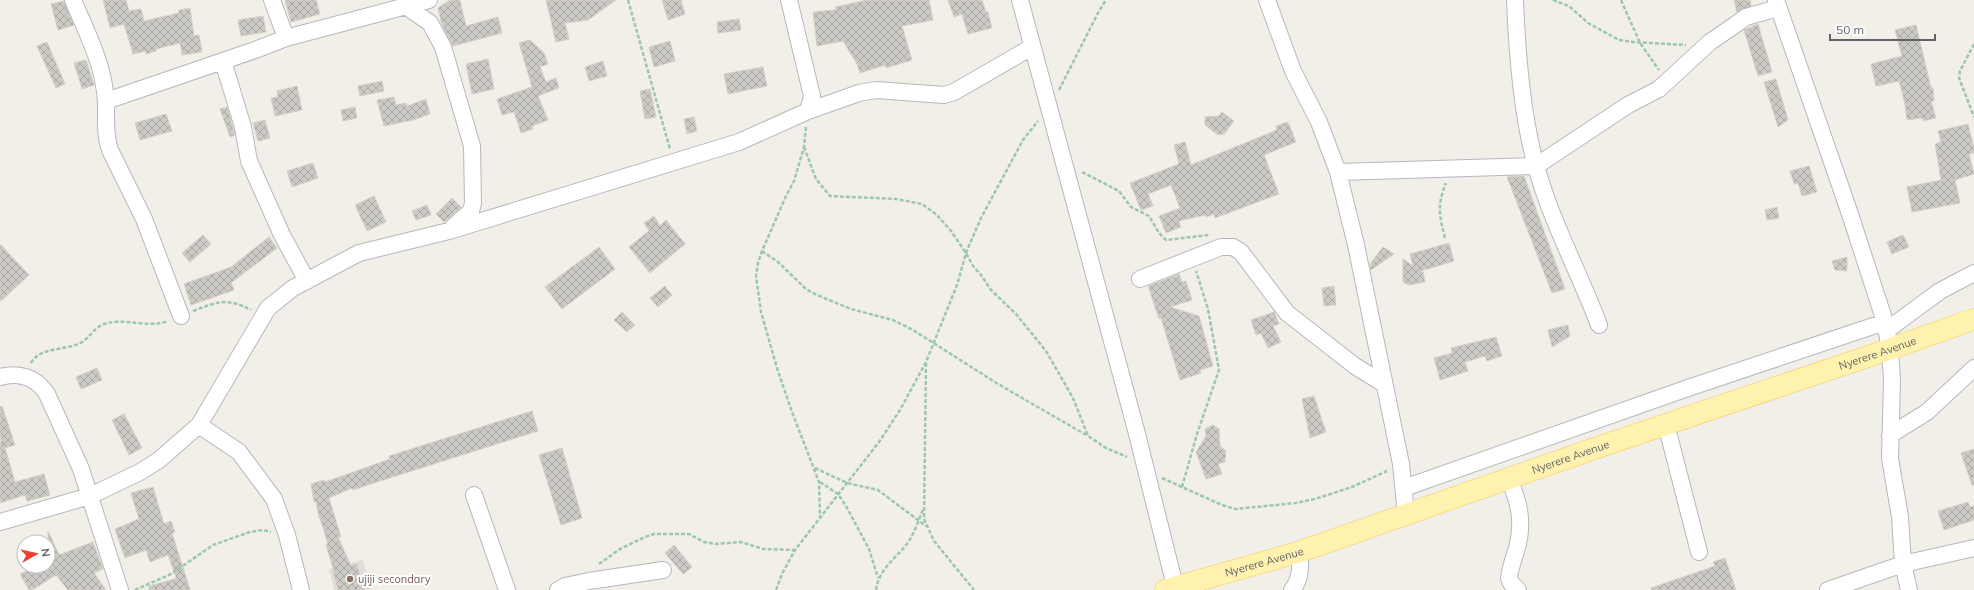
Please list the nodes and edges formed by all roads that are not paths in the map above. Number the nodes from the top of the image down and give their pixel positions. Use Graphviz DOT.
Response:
graph roads {
  1 [pos="73,0"];
  2 [pos="272,0"];
  3 [pos="429,0"];
  4 [pos="789,0"];
  5 [pos="1020,0"];
  6 [pos="1267,0"];
  7 [pos="1515,0"];
  8 [pos="1777,4"];
  9 [pos="407,7"];
  10 [pos="286,38"];
  11 [pos="1032,47"];
  12 [pos="223,61"];
  13 [pos="106,101"];
  14 [pos="808,111"];
  15 [pos="1536,166"];
  16 [pos="1338,172"];
  17 [pos="449,231"];
  18 [pos="1974,273"];
  19 [pos="1140,279"];
  20 [pos="307,281"];
  21 [pos="182,316"];
  22 [pos="1974,319"];
  23 [pos="1599,325"];
  24 [pos="1888,334"];
  25 [pos="1974,368"];
  26 [pos="0,377"];
  27 [pos="1384,384"];
  28 [pos="1666,424"];
  29 [pos="199,425"];
  30 [pos="1890,435"];
  31 [pos="1510,478"];
  32 [pos="1404,488"];
  33 [pos="474,495"];
  34 [pos="90,496"];
  35 [pos="1406,515"];
  36 [pos="0,522"];
  37 [pos="1974,548"];
  38 [pos="1299,552"];
  39 [pos="1699,552"];
  40 [pos="1903,564"];
  41 [pos="663,570"];
  42 [pos="1170,588"];
  43 [pos="120,590"];
  44 [pos="301,590"];
  45 [pos="507,590"];
  46 [pos="558,590"];
  47 [pos="1292,590"];
  48 [pos="1518,590"];
  49 [pos="1828,590"];
  50 [pos="1909,590"];
  1 -- 13 [label="street"];
  2 -- 10 [label="street"];
  3 -- 9 [label="street"];
  4 -- 14 [label="street"];
  5 -- 11 [label="street"];
  6 -- 16 [label="street"];
  7 -- 15 [label="street"];
  8 -- 15 [label="street"];
  8 -- 24 [label="street"];
  9 -- 10 [label="street"];
  9 -- 17 [label="street"];
  10 -- 12 [label="street"];
  11 -- 14 [label="street"];
  11 -- 42 [label="street"];
  12 -- 13 [label="street"];
  12 -- 20 [label="street"];
  13 -- 21 [label="street"];
  14 -- 17 [label="street"];
  15 -- 16 [label="street"];
  15 -- 23 [label="street"];
  16 -- 27 [label="street"];
  17 -- 20 [label="street"];
  18 -- 24 [label="street"];
  19 -- 27 [label="street"];
  20 -- 29 [label="street"];
  22 -- 24 [label="main road, Nyerere Avenue"];
  24 -- 28 [label="main road, Nyerere Avenue"];
  24 -- 30 [label="street"];
  24 -- 32 [label="street"];
  25 -- 30 [label="street"];
  26 -- 34 [label="street"];
  27 -- 32 [label="street"];
  28 -- 31 [label="main road, Nyerere Avenue"];
  28 -- 39 [label="street"];
  29 -- 34 [label="street"];
  29 -- 44 [label="street"];
  30 -- 40 [label="street"];
  31 -- 35 [label="main road, Nyerere Avenue"];
  31 -- 48 [label="street"];
  32 -- 35 [label="street"];
  33 -- 45 [label="street"];
  34 -- 36 [label="street"];
  34 -- 43 [label="street"];
  35 -- 38 [label="main road, Nyerere Avenue"];
  37 -- 40 [label="street"];
  38 -- 42 [label="main road, Nyerere Avenue"];
  38 -- 47 [label="street"];
  40 -- 49 [label="street"];
  40 -- 50 [label="street"];
  41 -- 46 [label="street"];
}
